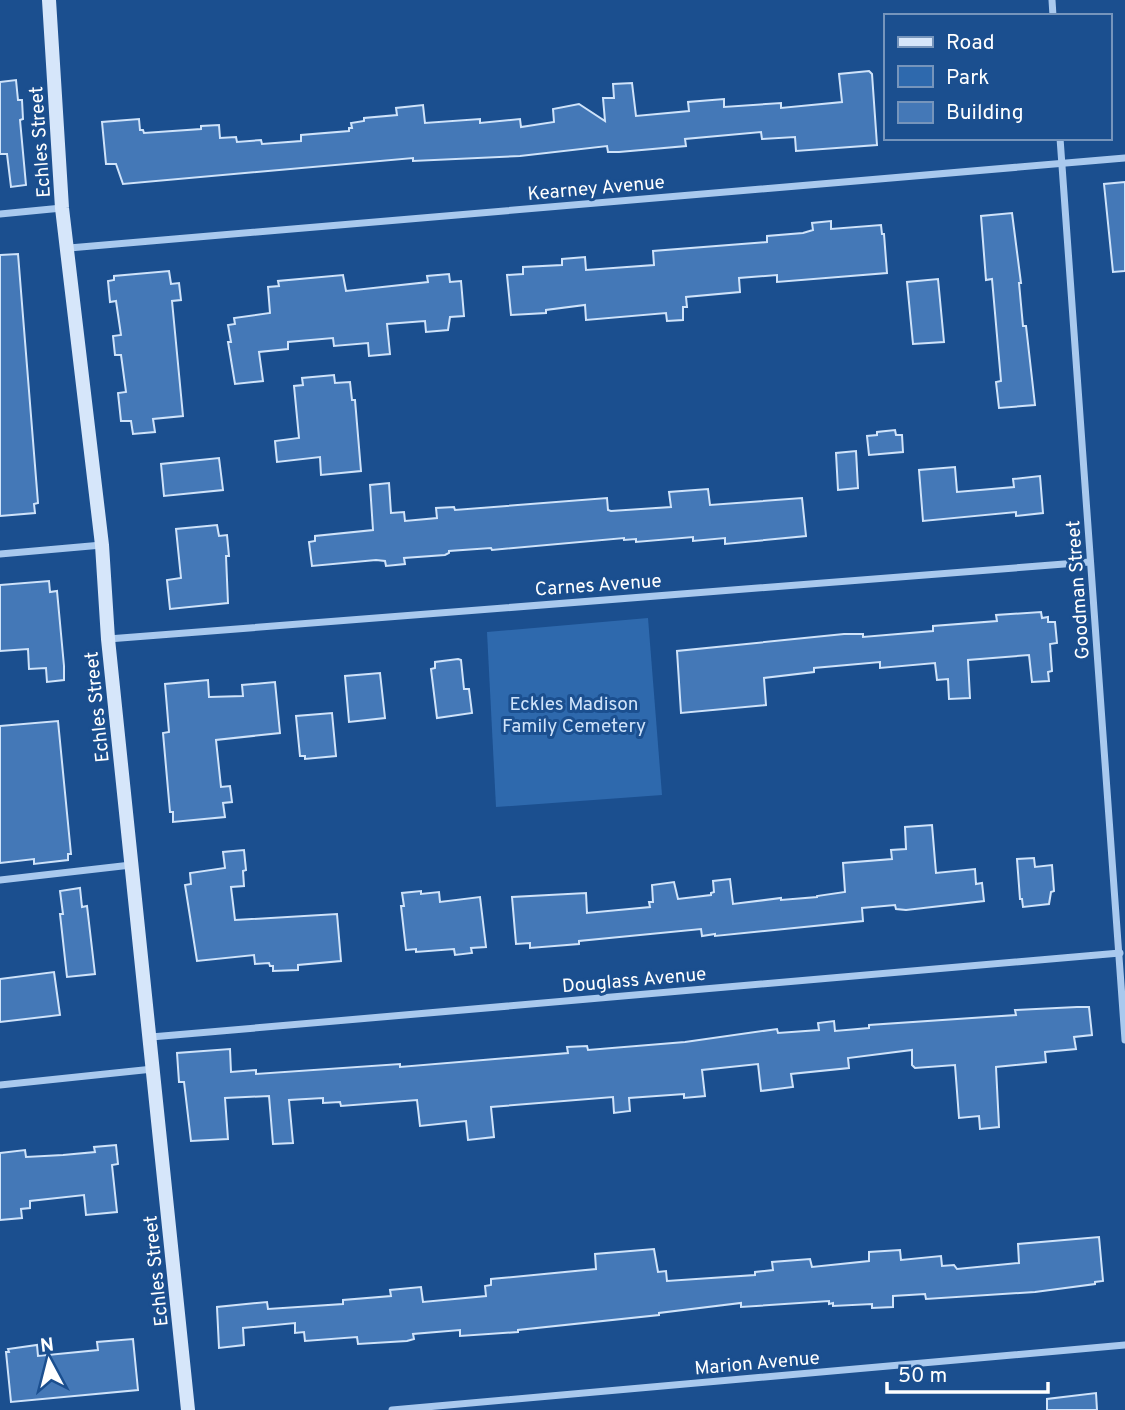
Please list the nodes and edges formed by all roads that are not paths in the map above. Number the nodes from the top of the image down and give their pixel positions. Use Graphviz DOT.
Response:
graph roads {
  1 [pos="49,0"];
  2 [pos="1060,140"];
  3 [pos="1125,158"];
  4 [pos="1061,163"];
  5 [pos="62,208"];
  6 [pos="0,214"];
  7 [pos="69,248"];
  8 [pos="102,545"];
  9 [pos="0,554"];
  10 [pos="1090,562"];
  11 [pos="108,639"];
  12 [pos="133,865"];
  13 [pos="0,880"];
  14 [pos="1120,953"];
  15 [pos="151,1037"];
  16 [pos="1125,1040"];
  17 [pos="154,1069"];
  18 [pos="0,1085"];
  19 [pos="1125,1345"];
  20 [pos="188,1410"];
  21 [pos="392,1410"];
  1 -- 5 [label="street, Echles Street"];
  2 -- 4 [label="street, Goodman Street"];
  3 -- 4 [label="street, Kearney Avenue"];
  4 -- 7 [label="street, Kearney Avenue"];
  4 -- 10 [label="street, Goodman Street"];
  5 -- 6 [label="street"];
  5 -- 7 [label="street, Echles Street"];
  7 -- 8 [label="street, Echles Street"];
  8 -- 9 [label="street"];
  8 -- 11 [label="street, Echles Street"];
  10 -- 11 [label="street, Carnes Avenue"];
  10 -- 14 [label="street, Goodman Street"];
  11 -- 12 [label="street, Echles Street"];
  12 -- 13 [label="street"];
  12 -- 15 [label="street, Echles Street"];
  14 -- 15 [label="street, Douglass Avenue"];
  14 -- 16 [label="street, Goodman Street"];
  15 -- 17 [label="street, Echles Street"];
  17 -- 18 [label="street"];
  17 -- 20 [label="street, Echles Street"];
  19 -- 21 [label="street, Marion Avenue"];
}
